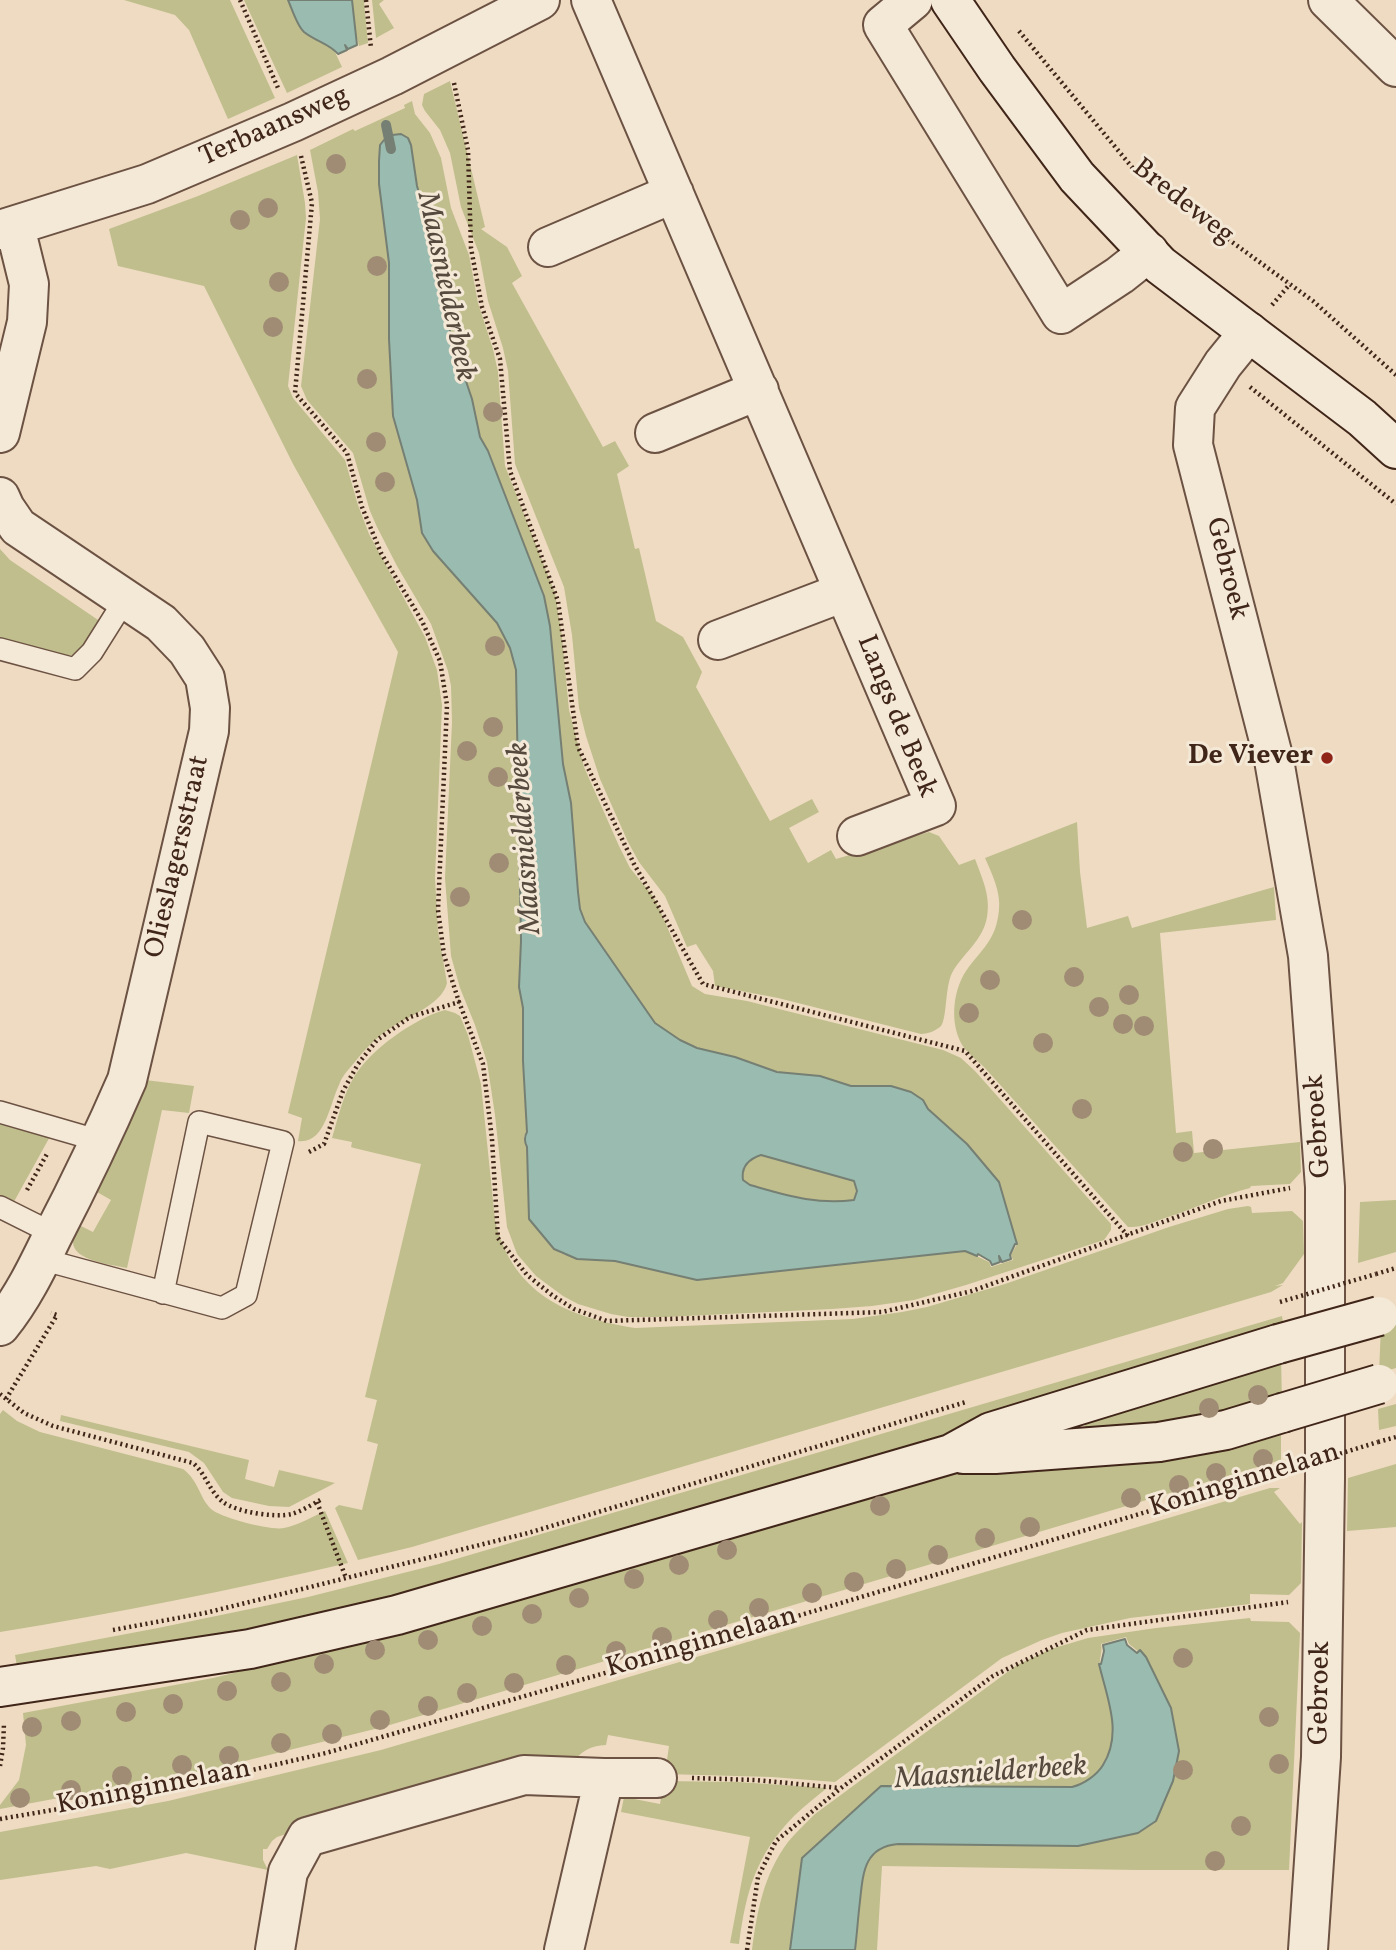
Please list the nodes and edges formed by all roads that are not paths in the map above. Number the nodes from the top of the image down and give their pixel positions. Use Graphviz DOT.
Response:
graph roads {
  1 [pos="540,0"];
  2 [pos="591,0"];
  3 [pos="914,0"];
  4 [pos="950,0"];
  5 [pos="1328,0"];
  6 [pos="1396,67"];
  7 [pos="674,193"];
  8 [pos="7,229"];
  9 [pos="548,247"];
  10 [pos="1149,252"];
  11 [pos="1249,332"];
  12 [pos="759,390"];
  13 [pos="0,433"];
  14 [pos="655,433"];
  15 [pos="1396,449"];
  16 [pos="0,497"];
  17 [pos="844,592"];
  18 [pos="126,598"];
  19 [pos="718,640"];
  20 [pos="0,649"];
  21 [pos="857,836"];
  22 [pos="0,1112"];
  23 [pos="100,1141"];
  24 [pos="7,1211"];
  25 [pos="47,1247"];
  26 [pos="163,1293"];
  27 [pos="1387,1313"];
  28 [pos="0,1326"];
  29 [pos="1387,1382"];
  30 [pos="951,1454"];
  31 [pos="1,1698"];
  32 [pos="604,1778"];
  33 [pos="657,1778"];
  34 [pos="275,1950"];
  35 [pos="564,1950"];
  36 [pos="1308,1950"];
  1 -- 8 [label="street, Terbaansweg"];
  2 -- 7 [label="street, Langs de Beek"];
  3 -- 10 [label="street"];
  4 -- 10 [label="street, Bredeweg"];
  5 -- 6 [label="street"];
  7 -- 9 [label="street"];
  7 -- 12 [label="street, Langs de Beek"];
  8 -- 13 [label="street"];
  10 -- 11 [label="street, Bredeweg"];
  11 -- 15 [label="street, Bredeweg"];
  11 -- 36 [label="street, Gebroek"];
  12 -- 14 [label="street"];
  12 -- 17 [label="street, Langs de Beek"];
  16 -- 18 [label="street, Olieslagersstraat"];
  17 -- 19 [label="street"];
  17 -- 21 [label="street, Langs de Beek"];
  18 -- 20 [label="lane"];
  18 -- 23 [label="street, Olieslagersstraat"];
  22 -- 23 [label="lane"];
  23 -- 25 [label="street, Olieslagersstraat"];
  24 -- 25 [label="lane"];
  25 -- 26 [label="lane"];
  25 -- 28 [label="street, Olieslagersstraat"];
  26 -- 26 [label="lane"];
  27 -- 30 [label="street, Koninginnelaan, bridge"];
  29 -- 30 [label="street, Koninginnelaan, bridge"];
  30 -- 31 [label="street, Koninginnelaan"];
  32 -- 33 [label="street"];
  32 -- 34 [label="street"];
  32 -- 35 [label="street"];
}
